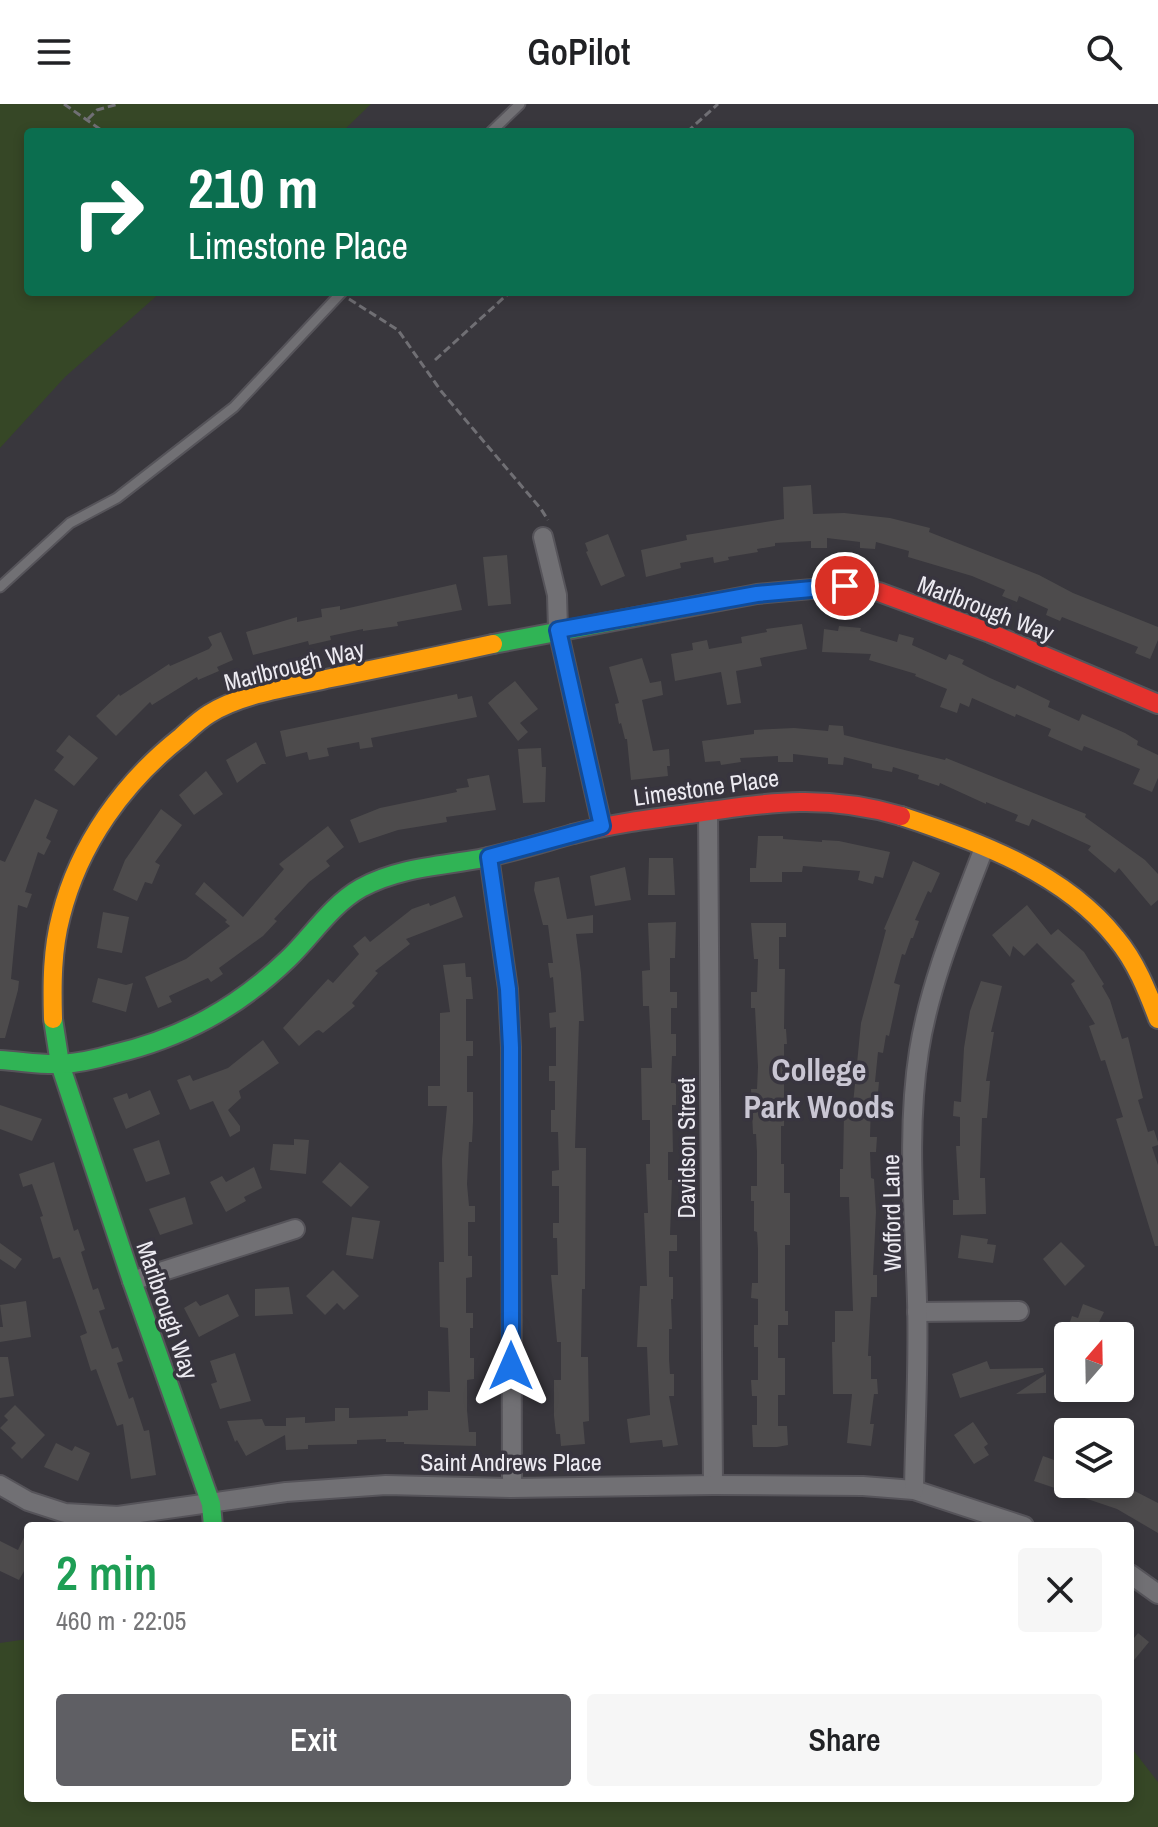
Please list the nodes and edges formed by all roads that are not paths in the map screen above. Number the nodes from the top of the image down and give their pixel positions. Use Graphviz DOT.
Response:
graph roads {
  1 [pos="520,104"];
  2 [pos="495,128"];
  3 [pos="338,296"];
  4 [pos="543,537"];
  5 [pos="0,587"];
  6 [pos="558,630"];
  7 [pos="1158,704"];
  8 [pos="708,811"];
  9 [pos="602,826"];
  10 [pos="984,848"];
  11 [pos="489,857"];
  12 [pos="1158,1019"];
  13 [pos="0,1060"];
  14 [pos="60,1064"];
  15 [pos="295,1229"];
  16 [pos="132,1281"];
  17 [pos="1019,1311"];
  18 [pos="917,1312"];
  19 [pos="0,1485"];
  20 [pos="713,1485"];
  21 [pos="512,1488"];
  22 [pos="914,1490"];
  23 [pos="211,1504"];
  24 [pos="213,1522"];
  25 [pos="1012,1522"];
  26 [pos="1134,1577"];
  27 [pos="1158,1594"];
  1 -- 2 [label="lane"];
  3 -- 5 [label="lane"];
  4 -- 6 [label="street"];
  6 -- 7 [label="street, Marlbrough Way"];
  6 -- 9 [label="street"];
  6 -- 14 [label="street, Marlbrough Way"];
  8 -- 9 [label="street, Limestone Place"];
  8 -- 10 [label="street, Limestone Place"];
  8 -- 20 [label="street, Davidson Street"];
  9 -- 11 [label="street, Limestone Place"];
  10 -- 12 [label="street, Limestone Place"];
  10 -- 18 [label="street, Wofford Lane"];
  11 -- 14 [label="street, Limestone Place"];
  11 -- 21 [label="street"];
  13 -- 14 [label="street, Limestone Place"];
  14 -- 16 [label="street, Marlbrough Way"];
  15 -- 16 [label="street"];
  16 -- 23 [label="street, Marlbrough Way"];
  17 -- 18 [label="street"];
  18 -- 22 [label="street, Wofford Lane"];
  19 -- 23 [label="street, Saint Andrews Place"];
  20 -- 21 [label="street, Saint Andrews Place"];
  20 -- 22 [label="street, Saint Andrews Place"];
  21 -- 23 [label="street, Saint Andrews Place"];
  22 -- 25 [label="street, Saint Andrews Place"];
  23 -- 24 [label="street, Marlbrough Way"];
  26 -- 27 [label="street"];
}
